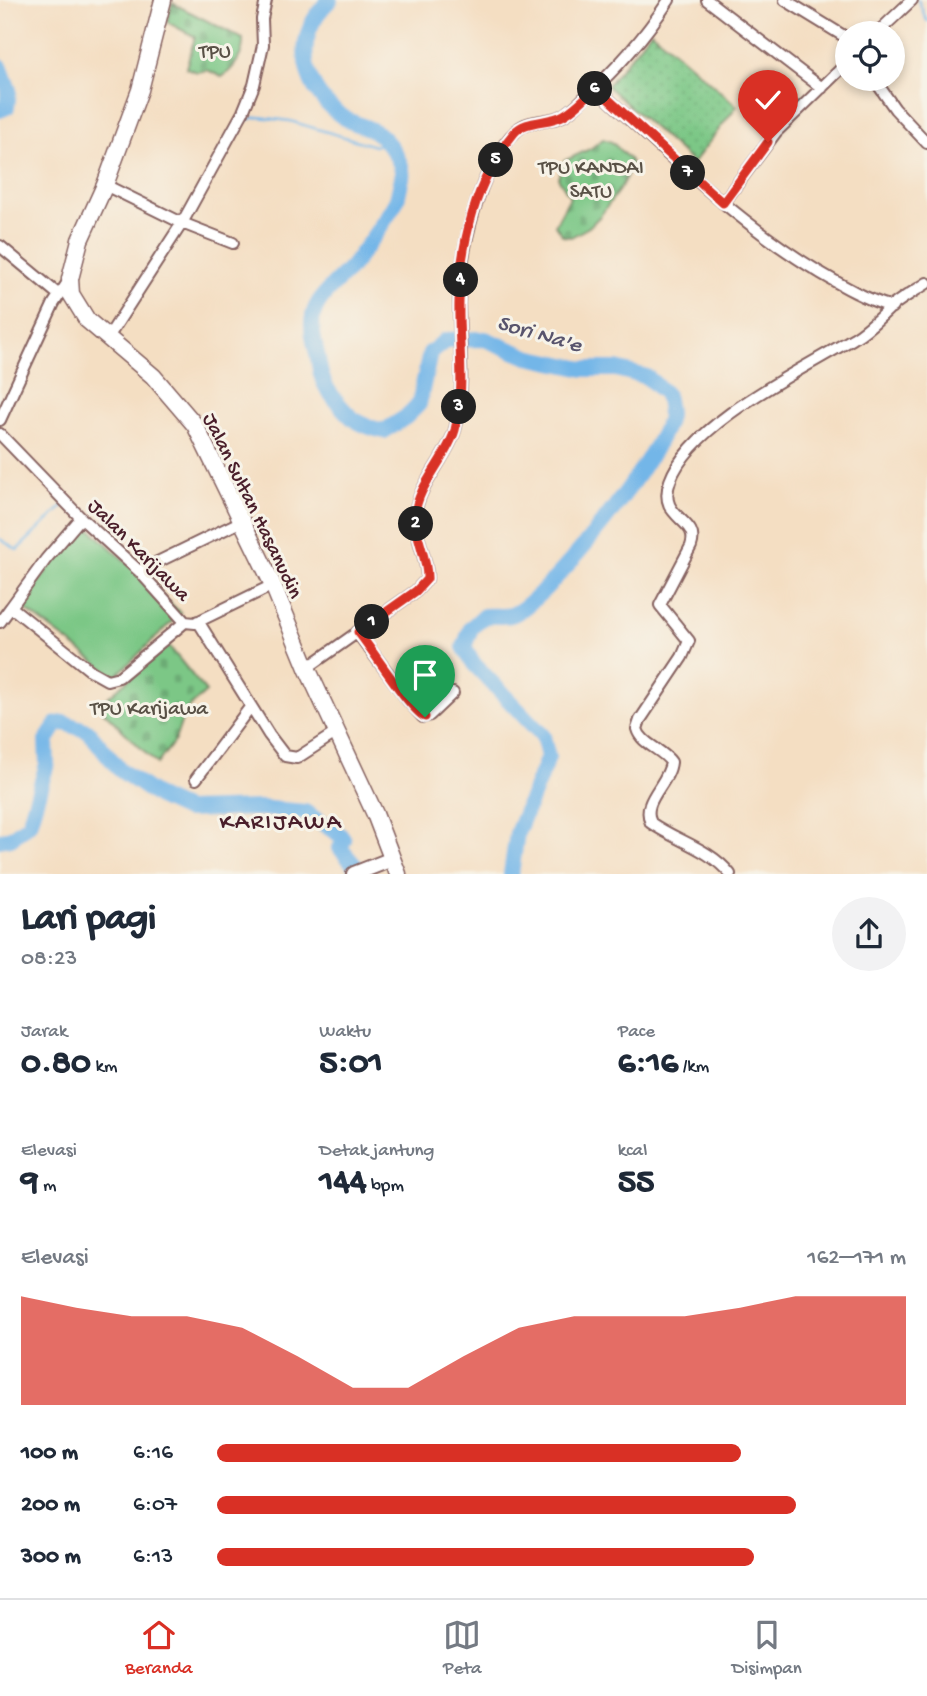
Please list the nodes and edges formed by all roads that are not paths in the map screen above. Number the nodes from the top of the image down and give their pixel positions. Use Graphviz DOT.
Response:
graph roads {
  1 [pos="163,0"];
  2 [pos="265,0"];
  3 [pos="669,0"];
  4 [pos="707,0"];
  5 [pos="785,0"];
  6 [pos="905,2"];
  7 [pos="888,21"];
  8 [pos="835,31"];
  9 [pos="835,75"];
  10 [pos="596,88"];
  11 [pos="822,88"];
  12 [pos="883,91"];
  13 [pos="927,143"];
  14 [pos="105,185"];
  15 [pos="723,203"];
  16 [pos="182,223"];
  17 [pos="233,243"];
  18 [pos="0,246"];
  19 [pos="69,279"];
  20 [pos="927,283"];
  21 [pos="57,299"];
  22 [pos="75,302"];
  23 [pos="892,307"];
  24 [pos="107,338"];
  25 [pos="0,421"];
  26 [pos="0,434"];
  27 [pos="81,518"];
  28 [pos="242,521"];
  29 [pos="139,571"];
  30 [pos="273,586"];
  31 [pos="11,607"];
  32 [pos="198,621"];
  33 [pos="0,622"];
  34 [pos="185,622"];
  35 [pos="358,632"];
  36 [pos="307,668"];
  37 [pos="453,693"];
  38 [pos="251,706"];
  39 [pos="337,732"];
  40 [pos="197,779"];
  41 [pos="395,866"];
  42 [pos="354,873"];
  43 [pos="730,873"];
  1 -- 14 [label="highway"];
  2 -- 16 [label="street"];
  3 -- 10 [label="street"];
  4 -- 11 [label="street"];
  5 -- 8 [label="street"];
  6 -- 7 [label="street"];
  9 -- 11 [label="street"];
  10 -- 15 [label="street"];
  10 -- 35 [label="street"];
  11 -- 15 [label="street"];
  12 -- 13 [label="street"];
  14 -- 16 [label="street"];
  14 -- 19 [label="highway"];
  15 -- 23 [label="street"];
  16 -- 17 [label="street"];
  16 -- 24 [label="street"];
  18 -- 21 [label="street"];
  19 -- 21 [label="street"];
  19 -- 22 [label="highway, Jalan Sultan Hasanudin"];
  20 -- 23 [label="street"];
  21 -- 22 [label="street"];
  21 -- 25 [label="street"];
  22 -- 24 [label="highway, Jalan Sultan Hasanudin"];
  23 -- 43 [label="street"];
  24 -- 28 [label="highway, Jalan Sultan Hasanudin"];
  26 -- 27 [label="street, Jalan Karijawa"];
  27 -- 29 [label="street, Jalan Karijawa"];
  27 -- 31 [label="street"];
  28 -- 29 [label="street"];
  28 -- 30 [label="highway, Jalan Sultan Hasanudin"];
  29 -- 34 [label="street, Jalan Karijawa"];
  30 -- 32 [label="street, Jalan Karijawa"];
  30 -- 36 [label="highway, Jalan Sultan Hasanudin"];
  31 -- 33 [label="street"];
  31 -- 34 [label="street"];
  32 -- 34 [label="street, Jalan Karijawa"];
  32 -- 38 [label="street"];
  35 -- 36 [label="street"];
  35 -- 37 [label="street"];
  36 -- 39 [label="highway, Jalan Sultan Hasanudin"];
  38 -- 39 [label="street"];
  38 -- 40 [label="street"];
  39 -- 41 [label="highway, Jalan Sultan Hasanudin"];
  41 -- 42 [label="main road"];
}
